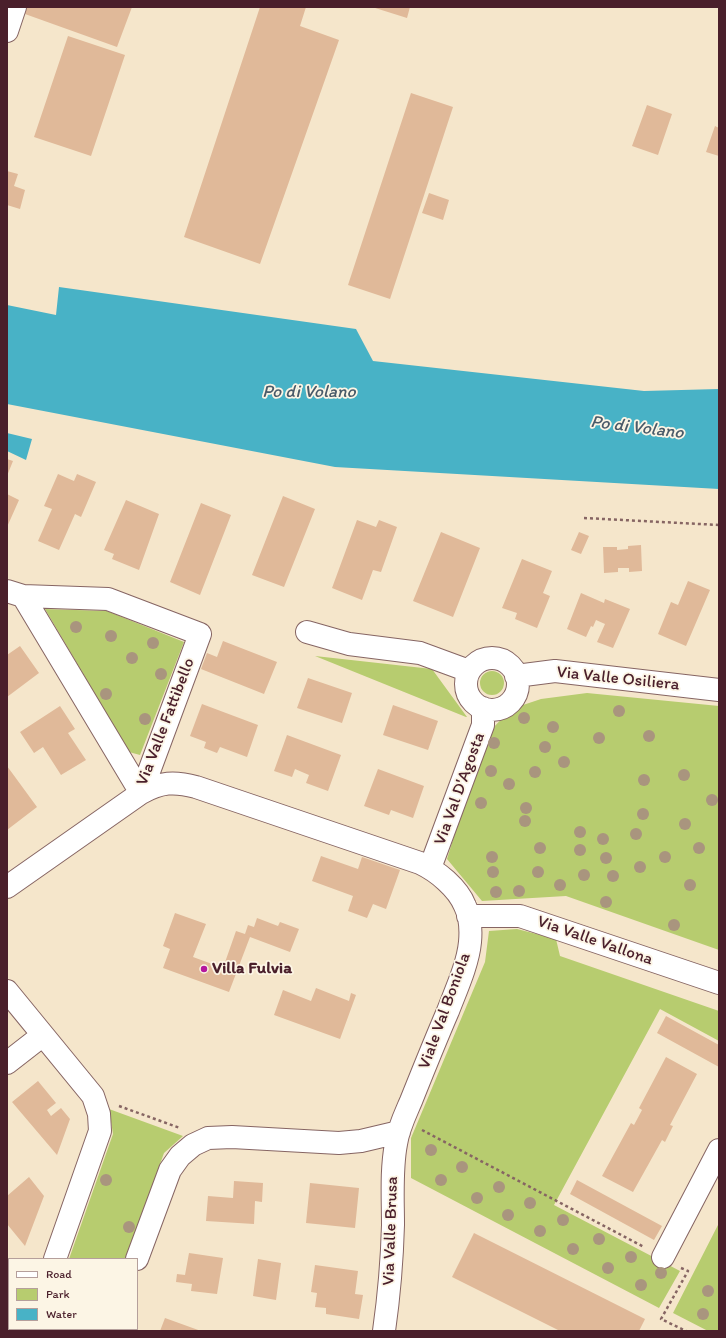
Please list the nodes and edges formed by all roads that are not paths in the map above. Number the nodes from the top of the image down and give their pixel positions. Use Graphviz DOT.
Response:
graph roads {
  1 [pos="15,7"];
  2 [pos="7,31"];
  3 [pos="15,593"];
  4 [pos="307,632"];
  5 [pos="469,671"];
  6 [pos="516,676"];
  7 [pos="719,690"];
  8 [pos="483,708"];
  9 [pos="141,793"];
  10 [pos="430,868"];
  11 [pos="7,887"];
  12 [pos="468,916"];
  13 [pos="719,983"];
  14 [pos="7,991"];
  15 [pos="43,1035"];
  16 [pos="7,1063"];
  17 [pos="401,1127"];
  18 [pos="719,1150"];
  19 [pos="662,1257"];
  20 [pos="55,1258"];
  21 [pos="137,1258"];
  22 [pos="384,1331"];
  1 -- 2 [label="street"];
  3 -- 9 [label="street, Via Valle Fattibello"];
  3 -- 9 [label="street, Via Valle Fattibello"];
  4 -- 5 [label="street"];
  5 -- 6 [label="street"];
  5 -- 8 [label="street, Via Val D'Agosta"];
  6 -- 7 [label="street, Via Valle Osiliera"];
  6 -- 8 [label="street, Via Val D'Agosta"];
  8 -- 10 [label="street, Via Val D'Agosta"];
  9 -- 10 [label="street, Viale Val Boniola"];
  9 -- 11 [label="street, Viale Val Boniola"];
  10 -- 12 [label="street, Viale Val Boniola"];
  12 -- 13 [label="street, Via Valle Vallona"];
  12 -- 17 [label="street, Viale Val Boniola"];
  14 -- 15 [label="street"];
  15 -- 16 [label="street"];
  15 -- 20 [label="street"];
  17 -- 21 [label="street"];
  17 -- 22 [label="street, Via Valle Brusa"];
  18 -- 19 [label="street"];
}
